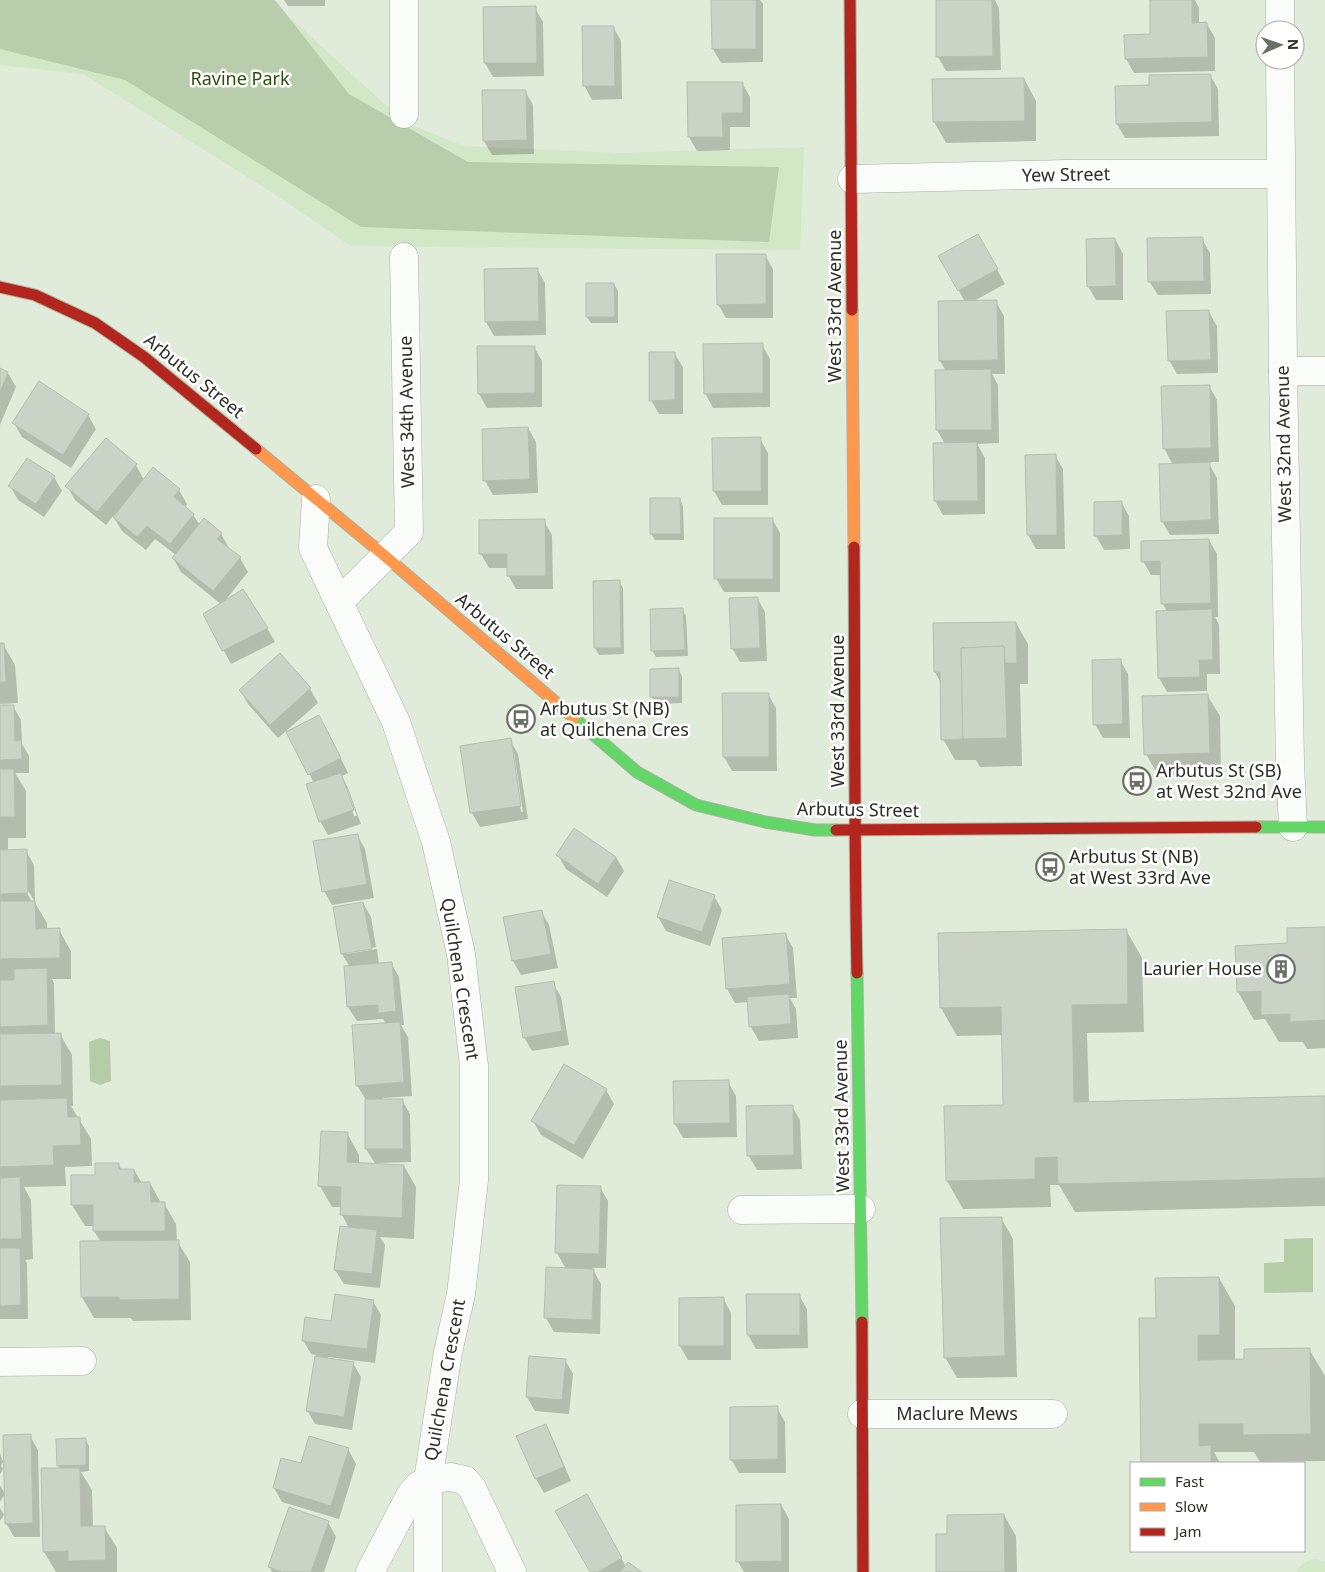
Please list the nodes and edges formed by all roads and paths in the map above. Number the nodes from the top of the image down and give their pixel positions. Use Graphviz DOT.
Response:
graph roads {
  1 [pos="404,0"];
  2 [pos="850,0"];
  3 [pos="1280,0"];
  4 [pos="1280,20"];
  5 [pos="1280,70"];
  6 [pos="404,114"];
  7 [pos="1280,174"];
  8 [pos="852,179"];
  9 [pos="404,257"];
  10 [pos="0,287"];
  11 [pos="1325,370"];
  12 [pos="1283,371"];
  13 [pos="316,499"];
  14 [pos="385,556"];
  15 [pos="339,602"];
  16 [pos="1293,827"];
  17 [pos="1325,827"];
  18 [pos="856,830"];
  19 [pos="861,1209"];
  20 [pos="742,1210"];
  21 [pos="82,1361"];
  22 [pos="0,1362"];
  23 [pos="862,1414"];
  24 [pos="1053,1414"];
  25 [pos="428,1480"];
  26 [pos="370,1572"];
  27 [pos="428,1572"];
  28 [pos="512,1572"];
  29 [pos="863,1572"];
  1 -- 6 [label="street"];
  2 -- 8 [label="street, West 33rd Avenue"];
  3 -- 4 [label="street"];
  5 -- 7 [label="street, West 32nd Avenue"];
  7 -- 8 [label="street, Yew Street"];
  7 -- 12 [label="street, West 32nd Avenue"];
  8 -- 18 [label="street, West 33rd Avenue"];
  9 -- 14 [label="street, West 34th Avenue"];
  10 -- 13 [label="street, Arbutus Street"];
  11 -- 12 [label="street"];
  12 -- 16 [label="street, West 32nd Avenue"];
  13 -- 14 [label="street, Arbutus Street"];
  13 -- 15 [label="street, Quilchena Crescent"];
  14 -- 15 [label="street, West 34th Avenue"];
  14 -- 18 [label="street, Arbutus Street"];
  15 -- 25 [label="street, Quilchena Crescent"];
  16 -- 17 [label="street, Arbutus Street"];
  16 -- 18 [label="street, Arbutus Street"];
  18 -- 19 [label="street, West 33rd Avenue"];
  19 -- 20 [label="street"];
  19 -- 23 [label="street, West 33rd Avenue"];
  21 -- 22 [label="street"];
  23 -- 24 [label="street, Maclure Mews"];
  23 -- 29 [label="street, West 33rd Avenue"];
  25 -- 26 [label="street"];
  25 -- 27 [label="street, Quilchena Crescent"];
  25 -- 28 [label="street"];
}
